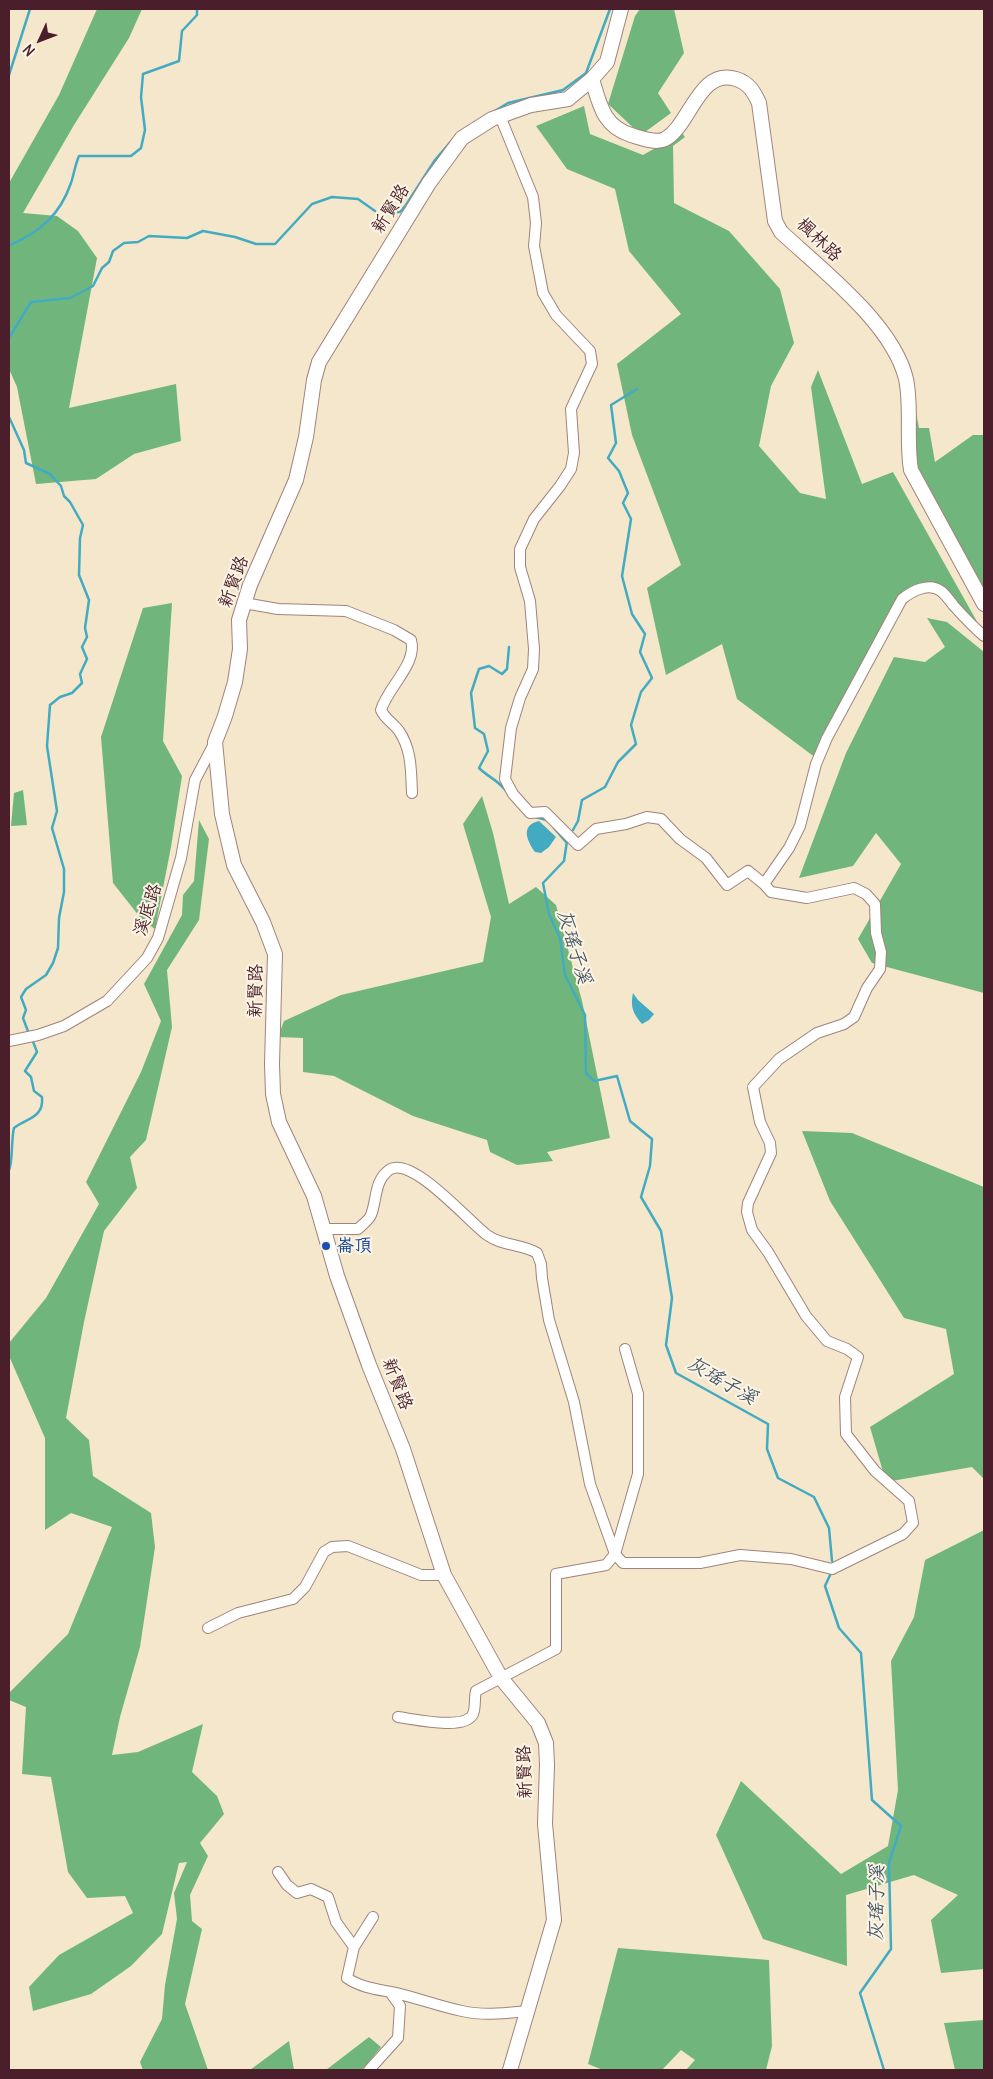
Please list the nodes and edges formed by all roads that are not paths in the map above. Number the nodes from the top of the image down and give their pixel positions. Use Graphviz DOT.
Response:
graph roads {
  1 [pos="621,9"];
  2 [pos="592,79"];
  3 [pos="500,116"];
  4 [pos="244,603"];
  5 [pos="984,604"];
  6 [pos="984,636"];
  7 [pos="214,742"];
  8 [pos="412,793"];
  9 [pos="764,884"];
  10 [pos="9,1041"];
  11 [pos="323,1229"];
  12 [pos="625,1348"];
  13 [pos="615,1554"];
  14 [pos="444,1575"];
  15 [pos="208,1628"];
  16 [pos="501,1678"];
  17 [pos="398,1717"];
  18 [pos="278,1872"];
  19 [pos="373,1917"];
  20 [pos="354,1948"];
  21 [pos="390,1992"];
  22 [pos="528,2010"];
  23 [pos="369,2070"];
  24 [pos="510,2070"];
  1 -- 2 [label="street, 新賢路"];
  2 -- 3 [label="street, 新賢路"];
  2 -- 5 [label="street, 楓林路"];
  3 -- 4 [label="street, 新賢路"];
  3 -- 9 [label="street"];
  4 -- 7 [label="street, 新賢路"];
  4 -- 8 [label="street"];
  6 -- 9 [label="street"];
  7 -- 10 [label="street, 溪底路"];
  7 -- 11 [label="street, 新賢路"];
  9 -- 13 [label="street"];
  11 -- 13 [label="street"];
  11 -- 14 [label="street, 新賢路"];
  12 -- 13 [label="street"];
  13 -- 16 [label="street"];
  14 -- 15 [label="street"];
  14 -- 16 [label="street, 新賢路"];
  16 -- 17 [label="street"];
  16 -- 22 [label="street, 新賢路"];
  18 -- 20 [label="street"];
  19 -- 20 [label="street"];
  20 -- 21 [label="street"];
  21 -- 22 [label="street"];
  21 -- 23 [label="street"];
  22 -- 24 [label="street, 新賢路"];
}
